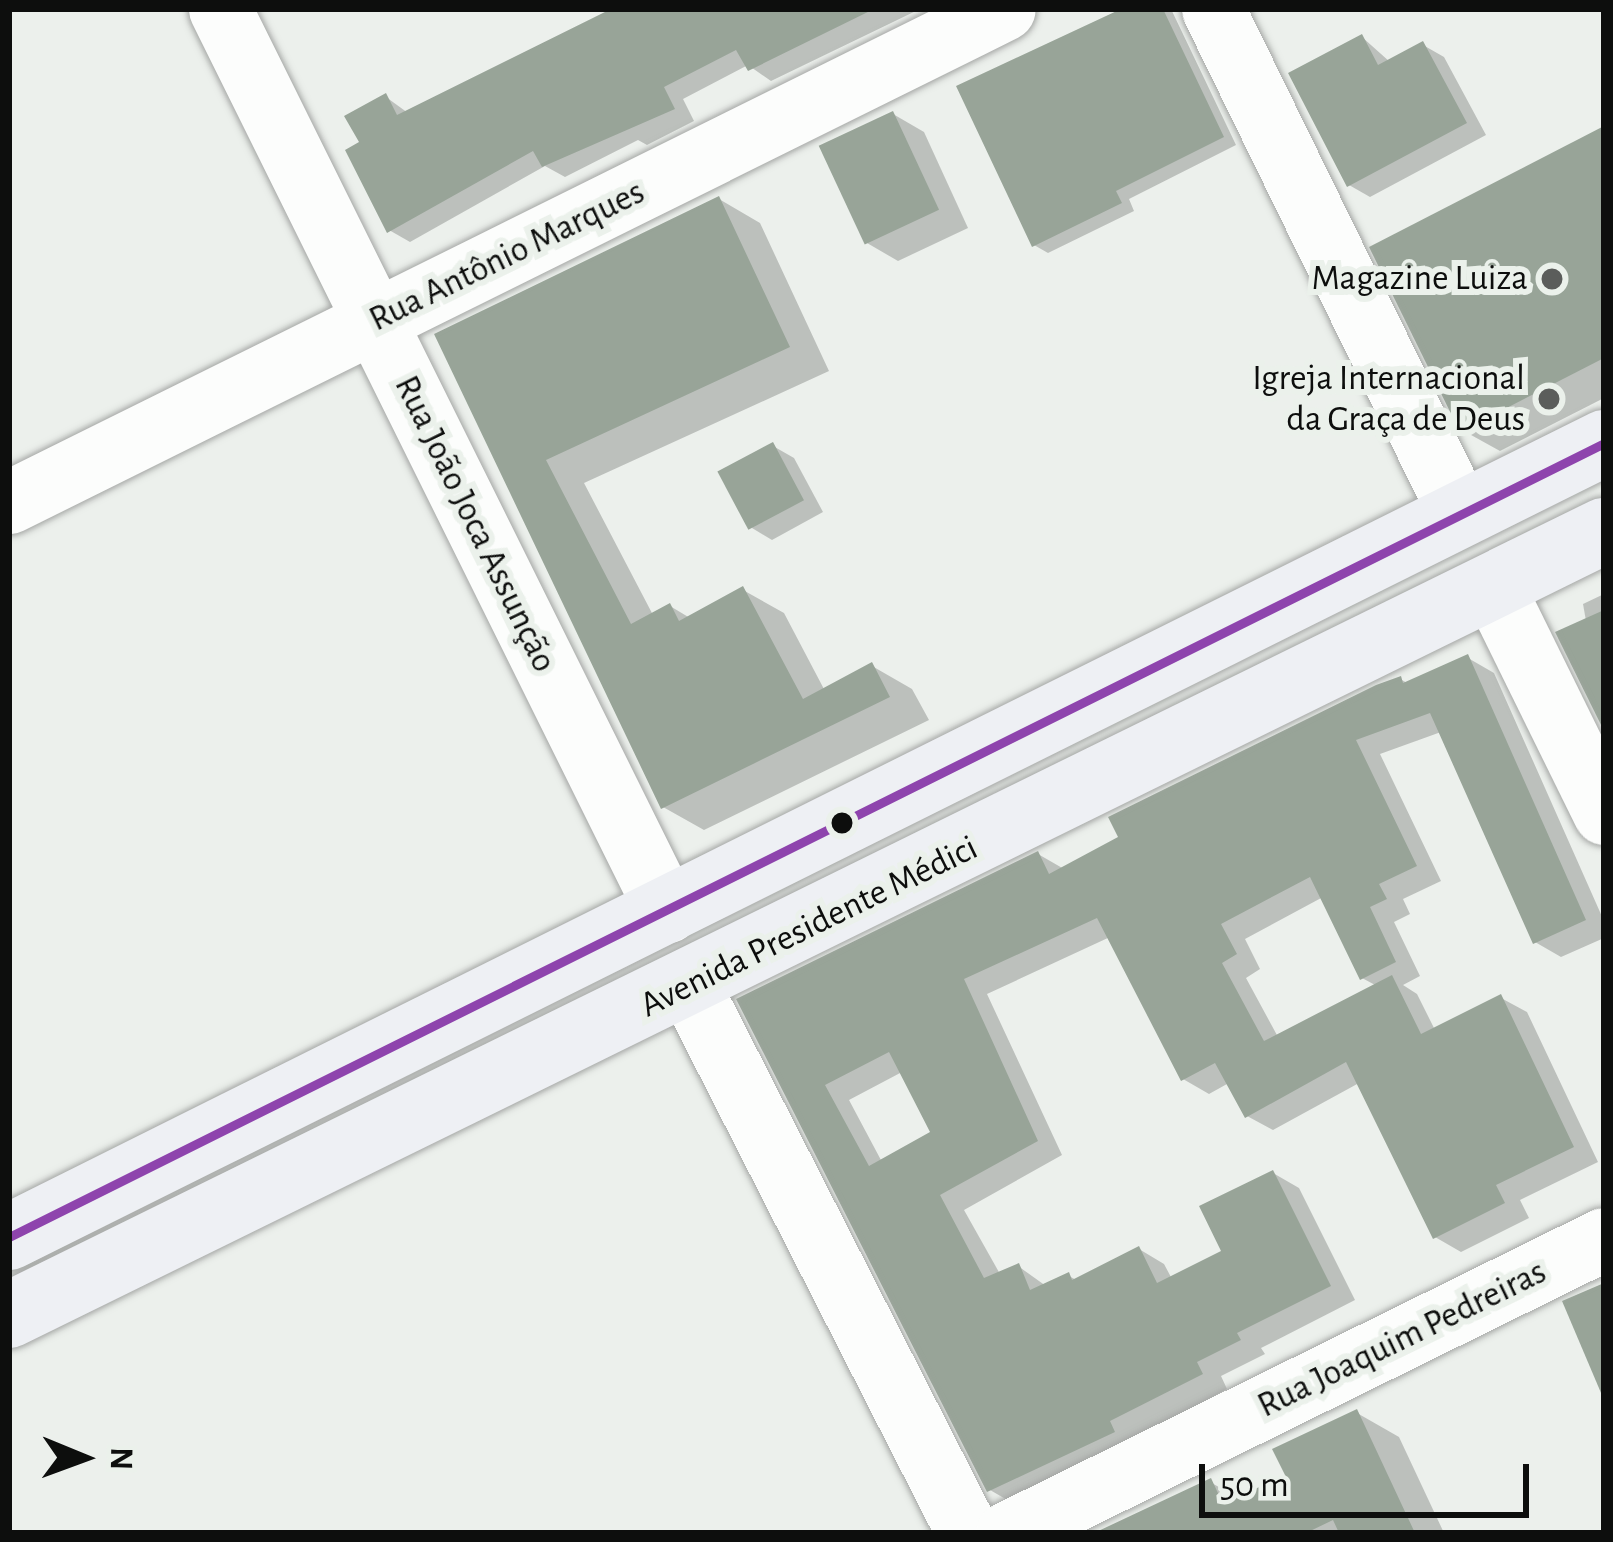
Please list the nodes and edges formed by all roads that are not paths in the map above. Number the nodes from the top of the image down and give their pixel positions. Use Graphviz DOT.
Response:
graph roads {
  1 [pos="220,9"];
  2 [pos="1004,9"];
  3 [pos="1214,9"];
  4 [pos="374,321"];
  5 [pos="1604,443"];
  6 [pos="9,502"];
  7 [pos="1460,514"];
  8 [pos="1604,531"];
  9 [pos="1493,587"];
  10 [pos="972,752"];
  11 [pos="1604,813"];
  12 [pos="1011,829"];
  13 [pos="667,911"];
  14 [pos="689,986"];
  15 [pos="9,1237"];
  16 [pos="1604,1239"];
  17 [pos="9,1315"];
  18 [pos="968,1533"];
  19 [pos="1006,1533"];
  1 -- 4 [label="street, Rua João Joca Assunção"];
  2 -- 4 [label="street, Rua Antônio Marques"];
  3 -- 7 [label="street"];
  4 -- 6 [label="street, Rua Antônio Marques"];
  4 -- 13 [label="street, Rua João Joca Assunção"];
  5 -- 7 [label="main road"];
  7 -- 10 [label="main road"];
  8 -- 9 [label="main road, Avenida Presidente Médici"];
  9 -- 11 [label="street"];
  9 -- 12 [label="main road, Avenida Presidente Médici"];
  10 -- 12 [label="main road"];
  10 -- 13 [label="main road"];
  12 -- 14 [label="main road, Avenida Presidente Médici"];
  13 -- 15 [label="main road"];
  14 -- 17 [label="main road, Avenida Presidente Médici"];
  14 -- 18 [label="street"];
  16 -- 19 [label="street, Rua Joaquim Pedreiras"];
}
